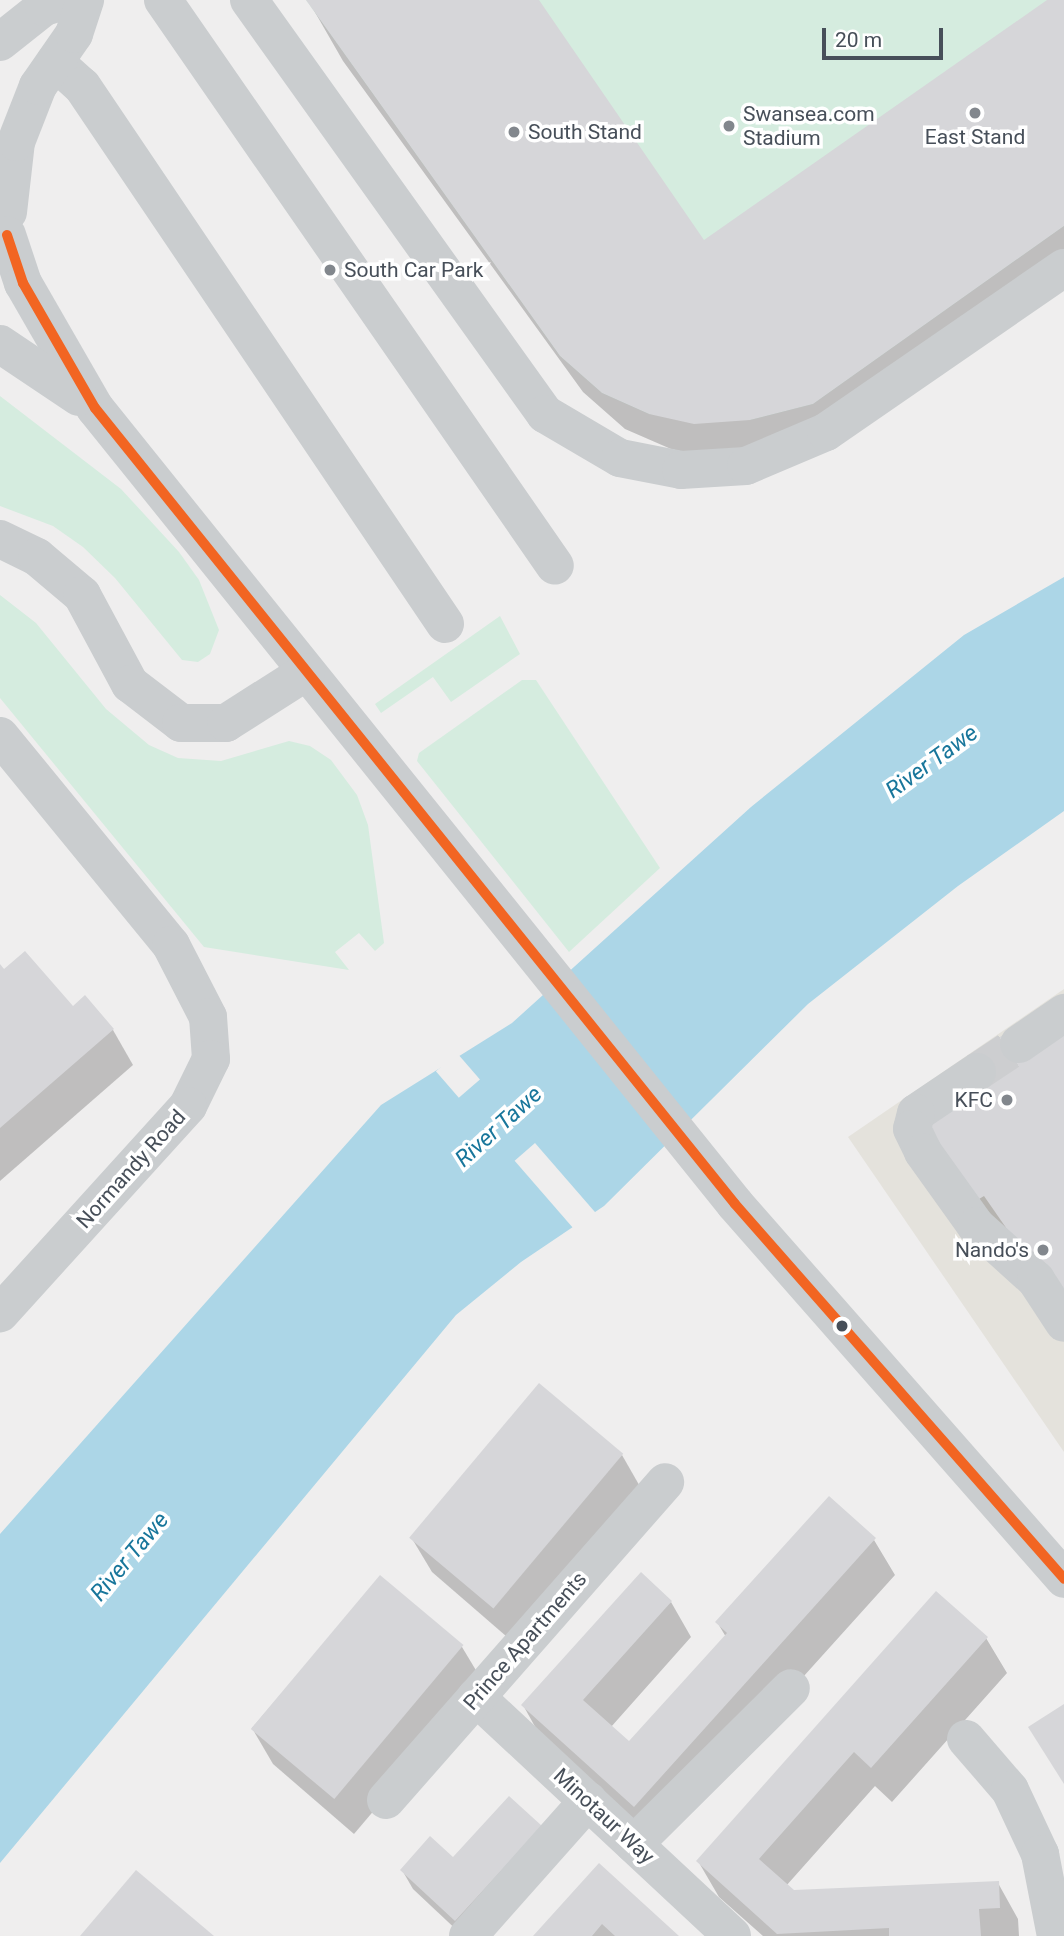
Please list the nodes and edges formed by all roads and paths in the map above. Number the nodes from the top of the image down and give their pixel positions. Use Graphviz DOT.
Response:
graph roads {
  1 [pos="67,0"];
  2 [pos="85,0"];
  3 [pos="163,0"];
  4 [pos="249,0"];
  5 [pos="0,42"];
  6 [pos="55,62"];
  7 [pos="4,224"];
  8 [pos="1064,268"];
  9 [pos="0,344"];
  10 [pos="95,408"];
  11 [pos="0,539"];
  12 [pos="555,566"];
  13 [pos="445,624"];
  14 [pos="306,671"];
  15 [pos="0,736"];
  16 [pos="1064,1013"];
  17 [pos="1019,1044"];
  18 [pos="977,1072"];
  19 [pos="0,1313"];
  20 [pos="1064,1323"];
  21 [pos="665,1482"];
  22 [pos="1064,1579"];
  23 [pos="791,1688"];
  24 [pos="477,1697"];
  25 [pos="966,1739"];
  26 [pos="386,1800"];
  27 [pos="588,1801"];
  28 [pos="634,1844"];
  29 [pos="468,1936"];
  30 [pos="732,1936"];
  31 [pos="1056,1936"];
  1 -- 5 [label="street"];
  2 -- 6 [label="street"];
  3 -- 12 [label="street"];
  4 -- 8 [label="street"];
  6 -- 7 [label="street"];
  6 -- 13 [label="street"];
  7 -- 10 [label="street"];
  9 -- 10 [label="street"];
  10 -- 14 [label="street"];
  11 -- 14 [label="street"];
  14 -- 22 [label="street"];
  15 -- 19 [label="street, Normandy Road"];
  16 -- 17 [label="street"];
  18 -- 20 [label="street"];
  21 -- 24 [label="street, Prince Apartments"];
  23 -- 28 [label="street"];
  24 -- 26 [label="street, Prince Apartments"];
  24 -- 27 [label="street, Minotaur Way"];
  25 -- 31 [label="street"];
  27 -- 28 [label="street, Minotaur Way"];
  27 -- 29 [label="street"];
  28 -- 30 [label="street, Minotaur Way"];
}
